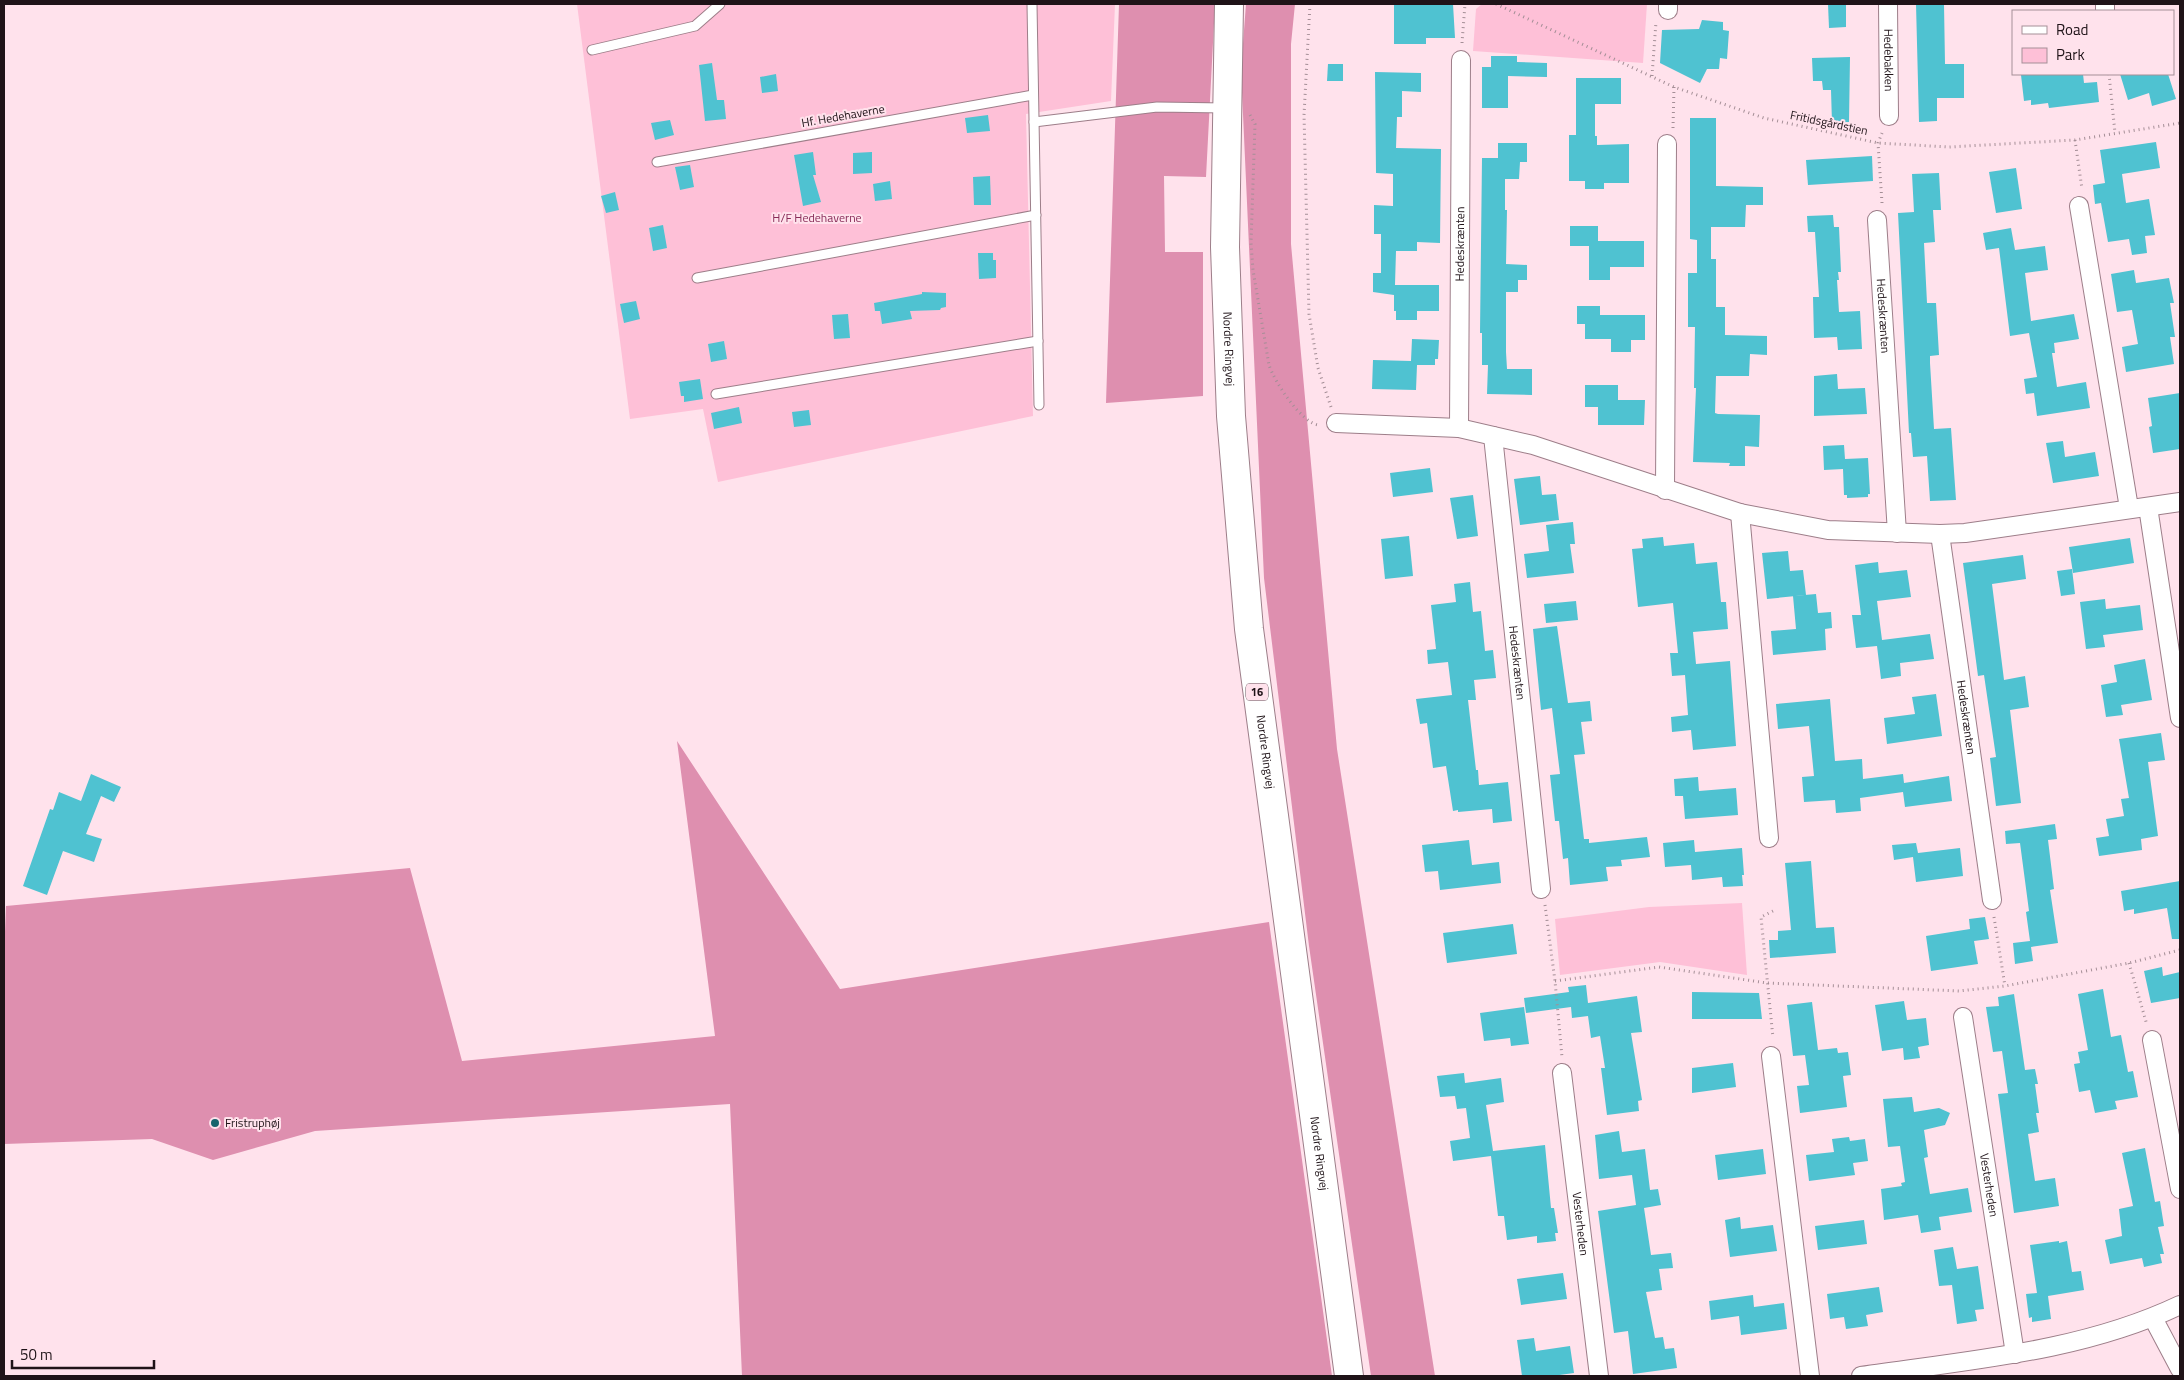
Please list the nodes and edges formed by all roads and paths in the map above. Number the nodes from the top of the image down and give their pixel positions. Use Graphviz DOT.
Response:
graph roads {
  1 [pos="720,4"];
  2 [pos="1032,4"];
  3 [pos="1229,4"];
  4 [pos="1310,4"];
  5 [pos="1465,4"];
  6 [pos="1496,4"];
  7 [pos="1888,4"];
  8 [pos="1668,7"];
  9 [pos="592,50"];
  10 [pos="1461,60"];
  11 [pos="2109,75"];
  12 [pos="1652,76"];
  13 [pos="1674,86"];
  14 [pos="1034,95"];
  15 [pos="1226,108"];
  16 [pos="1889,116"];
  17 [pos="1034,122"];
  18 [pos="2180,123"];
  19 [pos="2115,133"];
  20 [pos="2075,140"];
  21 [pos="1878,143"];
  22 [pos="1667,144"];
  23 [pos="658,162"];
  24 [pos="2079,206"];
  25 [pos="1036,215"];
  26 [pos="1876,220"];
  27 [pos="697,278"];
  28 [pos="1038,341"];
  29 [pos="716,394"];
  30 [pos="1040,405"];
  31 [pos="1336,423"];
  32 [pos="1459,428"];
  33 [pos="1493,436"];
  34 [pos="1665,490"];
  35 [pos="2180,502"];
  36 [pos="2148,507"];
  37 [pos="2129,508"];
  38 [pos="1740,513"];
  39 [pos="1897,533"];
  40 [pos="1940,534"];
  41 [pos="2180,718"];
  42 [pos="1769,838"];
  43 [pos="1540,889"];
  44 [pos="1992,900"];
  45 [pos="1773,911"];
  46 [pos="2180,950"];
  47 [pos="2129,963"];
  48 [pos="1555,981"];
  49 [pos="1767,983"];
  50 [pos="2005,986"];
  51 [pos="1963,1017"];
  52 [pos="2152,1040"];
  53 [pos="1771,1056"];
  54 [pos="1562,1073"];
  55 [pos="2180,1189"];
  56 [pos="2180,1305"];
  57 [pos="2153,1318"];
  58 [pos="2015,1354"];
  59 [pos="1955,1369"];
  60 [pos="2180,1370"];
  61 [pos="1349,1376"];
  62 [pos="1599,1376"];
  63 [pos="1810,1376"];
  64 [pos="1861,1376"];
  1 -- 9 [label="lane"];
  2 -- 14 [label="lane"];
  3 -- 15 [label="main road, Nordre Ringvej / 16"];
  4 -- 31 [label="path"];
  5 -- 10 [label="path"];
  6 -- 12 [label="path, Fritidsgårdstien"];
  7 -- 16 [label="street, Hedebakken"];
  8 -- 12 [label="path"];
  10 -- 32 [label="street, Hedeskrænten"];
  11 -- 19 [label="path"];
  12 -- 13 [label="path, Fritidsgårdstien"];
  13 -- 21 [label="path, Fritidsgårdstien"];
  13 -- 22 [label="path"];
  14 -- 17 [label="lane"];
  14 -- 23 [label="lane, Hf. Hedehaverne"];
  15 -- 17 [label="lane"];
  15 -- 31 [label="path"];
  15 -- 61 [label="main road, Nordre Ringvej / 16"];
  16 -- 21 [label="path"];
  17 -- 25 [label="lane"];
  18 -- 19 [label="path, Fritidsgårdstien"];
  19 -- 20 [label="path, Fritidsgårdstien"];
  20 -- 21 [label="path, Fritidsgårdstien"];
  20 -- 24 [label="path"];
  21 -- 26 [label="path"];
  22 -- 34 [label="street"];
  24 -- 37 [label="street"];
  25 -- 27 [label="lane"];
  25 -- 28 [label="lane"];
  26 -- 39 [label="street, Hedeskrænten"];
  28 -- 29 [label="lane"];
  28 -- 30 [label="lane"];
  31 -- 32 [label="street"];
  32 -- 33 [label="street"];
  33 -- 34 [label="street"];
  33 -- 43 [label="street, Hedeskrænten"];
  34 -- 38 [label="street"];
  35 -- 36 [label="street"];
  36 -- 37 [label="street"];
  36 -- 41 [label="street"];
  37 -- 40 [label="street"];
  38 -- 39 [label="street"];
  38 -- 42 [label="street"];
  39 -- 40 [label="street"];
  40 -- 44 [label="street, Hedeskrænten"];
  43 -- 48 [label="path"];
  44 -- 50 [label="path"];
  45 -- 49 [label="path"];
  46 -- 47 [label="path"];
  47 -- 50 [label="path"];
  47 -- 52 [label="path"];
  48 -- 49 [label="path"];
  48 -- 54 [label="path"];
  49 -- 50 [label="path"];
  49 -- 53 [label="path"];
  51 -- 58 [label="street, Vesterheden"];
  52 -- 55 [label="street"];
  53 -- 63 [label="street"];
  54 -- 62 [label="street, Vesterheden"];
  56 -- 57 [label="street"];
  57 -- 58 [label="street"];
  57 -- 60 [label="street"];
  58 -- 59 [label="street"];
  59 -- 64 [label="street"];
}
